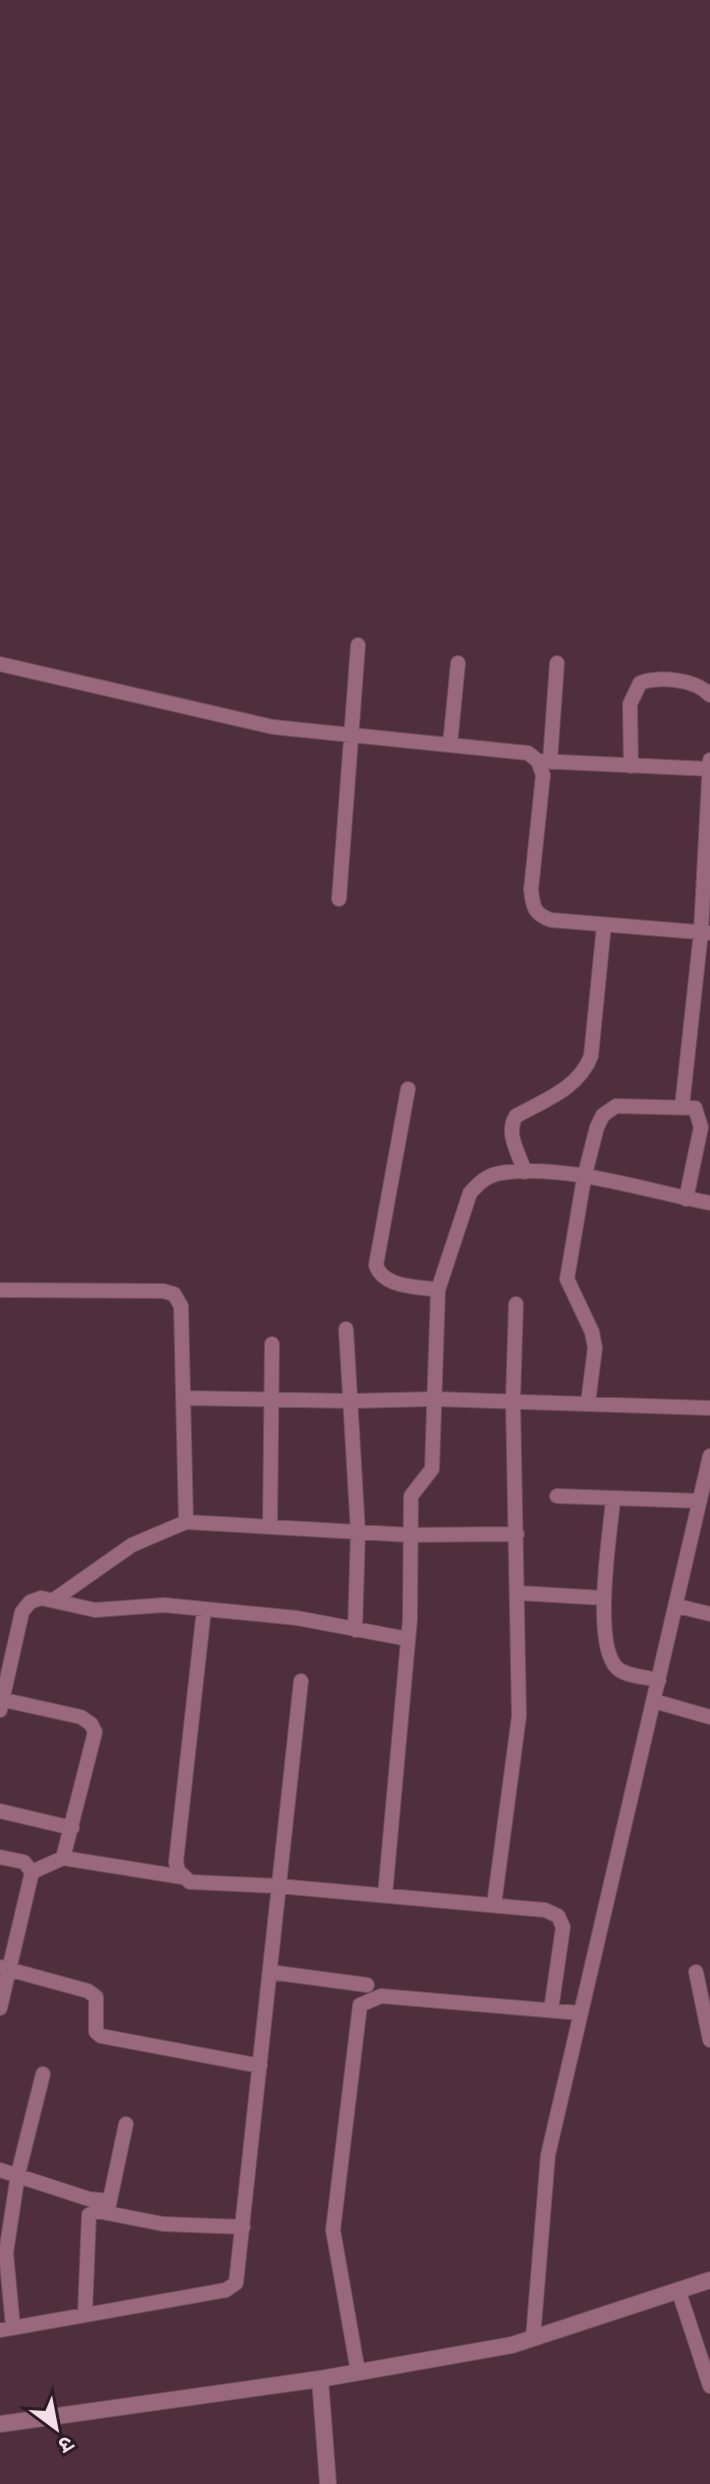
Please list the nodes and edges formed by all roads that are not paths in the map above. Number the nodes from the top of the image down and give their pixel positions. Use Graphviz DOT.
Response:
graph roads {
  1 [pos="358,645"];
  2 [pos="458,663"];
  3 [pos="557,663"];
  4 [pos="0,664"];
  5 [pos="710,695"];
  6 [pos="349,736"];
  7 [pos="450,745"];
  8 [pos="710,760"];
  9 [pos="544,761"];
  10 [pos="631,766"];
  11 [pos="710,769"];
  12 [pos="339,899"];
  13 [pos="604,925"];
  14 [pos="706,932"];
  15 [pos="408,1089"];
  16 [pos="682,1107"];
  17 [pos="525,1172"];
  18 [pos="584,1178"];
  19 [pos="686,1199"];
  20 [pos="710,1203"];
  21 [pos="0,1290"];
  22 [pos="438,1290"];
  23 [pos="516,1304"];
  24 [pos="346,1329"];
  25 [pos="272,1344"];
  26 [pos="184,1398"];
  27 [pos="435,1399"];
  28 [pos="271,1400"];
  29 [pos="513,1400"];
  30 [pos="351,1401"];
  31 [pos="588,1403"];
  32 [pos="710,1408"];
  33 [pos="710,1456"];
  34 [pos="557,1496"];
  35 [pos="613,1500"];
  36 [pos="700,1501"];
  37 [pos="703,1518"];
  38 [pos="186,1522"];
  39 [pos="270,1526"];
  40 [pos="358,1532"];
  41 [pos="517,1534"];
  42 [pos="410,1535"];
  43 [pos="519,1593"];
  44 [pos="604,1598"];
  45 [pos="55,1599"];
  46 [pos="677,1606"];
  47 [pos="204,1609"];
  48 [pos="710,1614"];
  49 [pos="355,1630"];
  50 [pos="408,1639"];
  51 [pos="659,1680"];
  52 [pos="301,1681"];
  53 [pos="654,1701"];
  54 [pos="1,1703"];
  55 [pos="710,1717"];
  56 [pos="0,1811"];
  57 [pos="72,1828"];
  58 [pos="0,1857"];
  59 [pos="63,1858"];
  60 [pos="32,1872"];
  61 [pos="182,1877"];
  62 [pos="278,1886"];
  63 [pos="385,1895"];
  64 [pos="494,1905"];
  65 [pos="4,1968"];
  66 [pos="270,1972"];
  67 [pos="696,1972"];
  68 [pos="367,1985"];
  69 [pos="0,2008"];
  70 [pos="551,2010"];
  71 [pos="580,2013"];
  72 [pos="710,2040"];
  73 [pos="260,2066"];
  74 [pos="43,2074"];
  75 [pos="126,2124"];
  76 [pos="0,2170"];
  77 [pos="18,2174"];
  78 [pos="108,2206"];
  79 [pos="243,2227"];
  80 [pos="3,2271"];
  81 [pos="710,2280"];
  82 [pos="679,2292"];
  83 [pos="85,2313"];
  84 [pos="7,2329"];
  85 [pos="533,2338"];
  86 [pos="358,2372"];
  87 [pos="320,2379"];
  88 [pos="710,2386"];
  89 [pos="0,2424"];
  90 [pos="328,2484"];
  1 -- 6 [label="street"];
  2 -- 7 [label="street"];
  3 -- 9 [label="street"];
  4 -- 6 [label="street"];
  5 -- 10 [label="street"];
  6 -- 7 [label="street"];
  6 -- 12 [label="street"];
  7 -- 9 [label="street"];
  8 -- 11 [label="street"];
  9 -- 10 [label="street"];
  9 -- 13 [label="street"];
  10 -- 11 [label="street"];
  11 -- 14 [label="street"];
  13 -- 14 [label="street"];
  13 -- 17 [label="street"];
  14 -- 16 [label="street"];
  15 -- 22 [label="street"];
  16 -- 18 [label="street"];
  16 -- 19 [label="street"];
  17 -- 18 [label="street"];
  17 -- 22 [label="street"];
  18 -- 19 [label="street"];
  18 -- 31 [label="street"];
  19 -- 20 [label="street"];
  21 -- 26 [label="street"];
  22 -- 27 [label="street"];
  23 -- 29 [label="street"];
  24 -- 30 [label="street"];
  25 -- 28 [label="street"];
  26 -- 28 [label="street"];
  26 -- 38 [label="street"];
  27 -- 29 [label="street"];
  27 -- 30 [label="street"];
  27 -- 42 [label="street"];
  28 -- 30 [label="street"];
  28 -- 39 [label="street"];
  29 -- 31 [label="street"];
  29 -- 41 [label="street"];
  30 -- 40 [label="street"];
  31 -- 32 [label="street"];
  33 -- 36 [label="street"];
  34 -- 35 [label="street"];
  35 -- 36 [label="street"];
  35 -- 44 [label="street"];
  36 -- 37 [label="street"];
  37 -- 46 [label="street"];
  38 -- 39 [label="street"];
  38 -- 45 [label="street"];
  39 -- 40 [label="street"];
  40 -- 42 [label="street"];
  40 -- 49 [label="street"];
  41 -- 42 [label="street"];
  41 -- 43 [label="street"];
  42 -- 50 [label="street"];
  43 -- 44 [label="street"];
  43 -- 64 [label="street"];
  44 -- 51 [label="street"];
  45 -- 47 [label="street"];
  45 -- 54 [label="street"];
  46 -- 48 [label="street"];
  46 -- 51 [label="street"];
  47 -- 49 [label="street"];
  47 -- 61 [label="street"];
  49 -- 50 [label="street"];
  50 -- 63 [label="street"];
  51 -- 53 [label="street"];
  52 -- 62 [label="street"];
  53 -- 55 [label="street"];
  53 -- 71 [label="street"];
  54 -- 57 [label="street"];
  56 -- 57 [label="street"];
  57 -- 59 [label="street"];
  58 -- 60 [label="street"];
  59 -- 60 [label="street"];
  59 -- 61 [label="street"];
  60 -- 65 [label="street"];
  61 -- 62 [label="street"];
  62 -- 63 [label="street"];
  62 -- 66 [label="street"];
  63 -- 64 [label="street"];
  64 -- 70 [label="street"];
  65 -- 69 [label="street"];
  65 -- 73 [label="street"];
  66 -- 68 [label="street"];
  66 -- 73 [label="street"];
  67 -- 72 [label="street"];
  70 -- 71 [label="street"];
  70 -- 86 [label="street"];
  71 -- 85 [label="street"];
  73 -- 79 [label="street"];
  74 -- 77 [label="street"];
  75 -- 78 [label="street"];
  76 -- 77 [label="street"];
  77 -- 78 [label="street"];
  77 -- 80 [label="street"];
  78 -- 79 [label="street"];
  78 -- 83 [label="street"];
  79 -- 83 [label="street"];
  80 -- 84 [label="street"];
  81 -- 82 [label="street"];
  82 -- 85 [label="street"];
  82 -- 88 [label="street"];
  83 -- 84 [label="street"];
  85 -- 86 [label="street"];
  86 -- 87 [label="street"];
  87 -- 89 [label="street"];
  87 -- 90 [label="street"];
}
